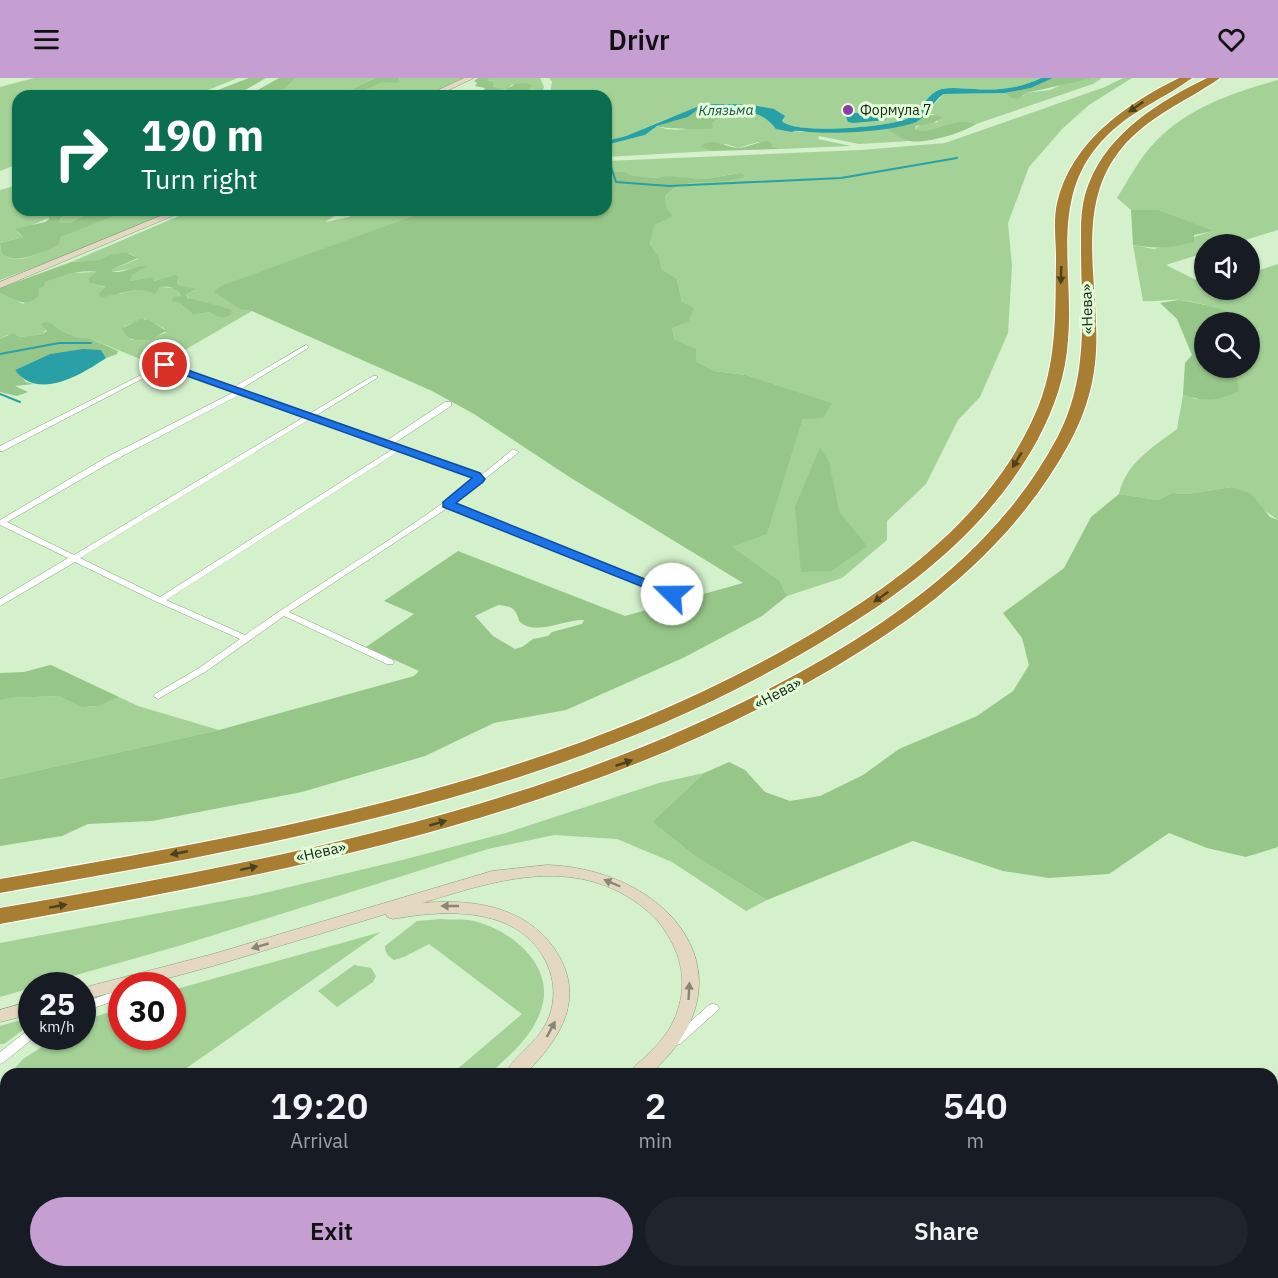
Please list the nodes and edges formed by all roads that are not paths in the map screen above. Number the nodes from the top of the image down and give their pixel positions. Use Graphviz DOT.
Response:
graph roads {
  1 [pos="470,78"];
  2 [pos="1186,78"];
  3 [pos="1215,78"];
  4 [pos="443,90"];
  5 [pos="168,216"];
  6 [pos="0,285"];
  7 [pos="306,347"];
  8 [pos="375,377"];
  9 [pos="239,390"];
  10 [pos="448,404"];
  11 [pos="311,417"];
  12 [pos="387,444"];
  13 [pos="399,448"];
  14 [pos="0,449"];
  15 [pos="515,452"];
  16 [pos="479,479"];
  17 [pos="448,504"];
  18 [pos="0,523"];
  19 [pos="76,559"];
  20 [pos="672,594"];
  21 [pos="160,600"];
  22 [pos="0,603"];
  23 [pos="283,612"];
  24 [pos="245,638"];
  25 [pos="390,662"];
  26 [pos="158,696"];
  27 [pos="0,886"];
  28 [pos="0,916"];
  29 [pos="307,932"];
  30 [pos="213,960"];
  31 [pos="179,972"];
  32 [pos="96,990"];
  33 [pos="713,1008"];
  34 [pos="18,1011"];
  35 [pos="0,1016"];
  36 [pos="18,1044"];
  37 [pos="0,1059"];
  38 [pos="519,1068"];
  39 [pos="645,1068"];
  1 -- 4 [label="street"];
  2 -- 27 [label="highway, «Нева», one-way"];
  28 -- 3 [label="highway, «Нева», one-way"];
  5 -- 6 [label="street"];
  7 -- 9 [label="street"];
  8 -- 11 [label="street"];
  9 -- 11 [label="street"];
  9 -- 14 [label="street"];
  9 -- 18 [label="street"];
  10 -- 12 [label="street"];
  11 -- 12 [label="street"];
  11 -- 19 [label="street"];
  12 -- 13 [label="street"];
  13 -- 16 [label="street"];
  13 -- 21 [label="street"];
  15 -- 16 [label="street"];
  16 -- 17 [label="street"];
  17 -- 20 [label="street"];
  17 -- 23 [label="street"];
  18 -- 19 [label="street"];
  19 -- 21 [label="street"];
  19 -- 22 [label="street"];
  21 -- 24 [label="street"];
  23 -- 24 [label="street"];
  23 -- 25 [label="street"];
  24 -- 26 [label="street"];
  29 -- 30 [label="street, one-way"];
  38 -- 29 [label="street, one-way"];
  39 -- 29 [label="street, one-way"];
  30 -- 31 [label="street"];
  30 -- 32 [label="street"];
  33 -- 39 [label="street"];
  34 -- 35 [label="street"];
  36 -- 37 [label="street"];
}
